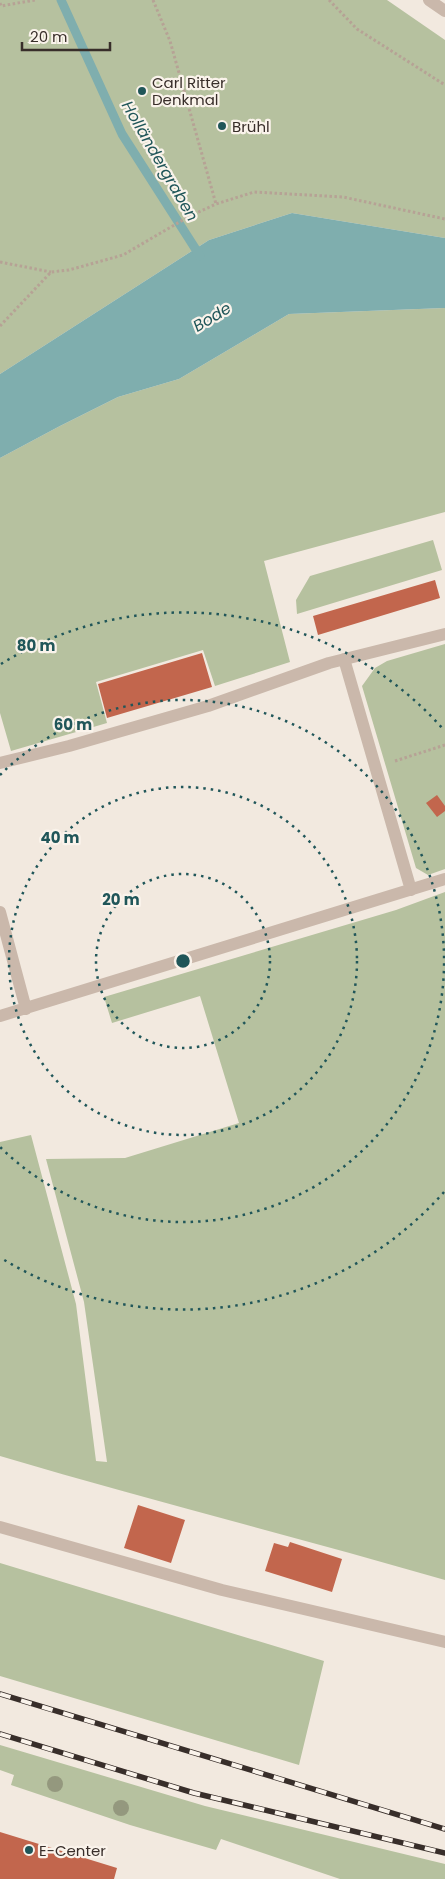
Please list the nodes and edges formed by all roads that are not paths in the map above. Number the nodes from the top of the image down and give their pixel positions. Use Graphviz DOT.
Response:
graph roads {
  1 [pos="429,0"];
  2 [pos="445,11"];
  3 [pos="445,634"];
  4 [pos="344,659"];
  5 [pos="0,763"];
  6 [pos="445,879"];
  7 [pos="412,890"];
  8 [pos="0,912"];
  9 [pos="26,1009"];
  10 [pos="0,1016"];
  11 [pos="0,1527"];
  12 [pos="445,1642"];
  1 -- 2 [label="street"];
  3 -- 4 [label="street"];
  4 -- 5 [label="street"];
  4 -- 7 [label="street"];
  6 -- 7 [label="street"];
  7 -- 9 [label="street"];
  8 -- 9 [label="street"];
  9 -- 10 [label="street"];
  11 -- 12 [label="street"];
}
